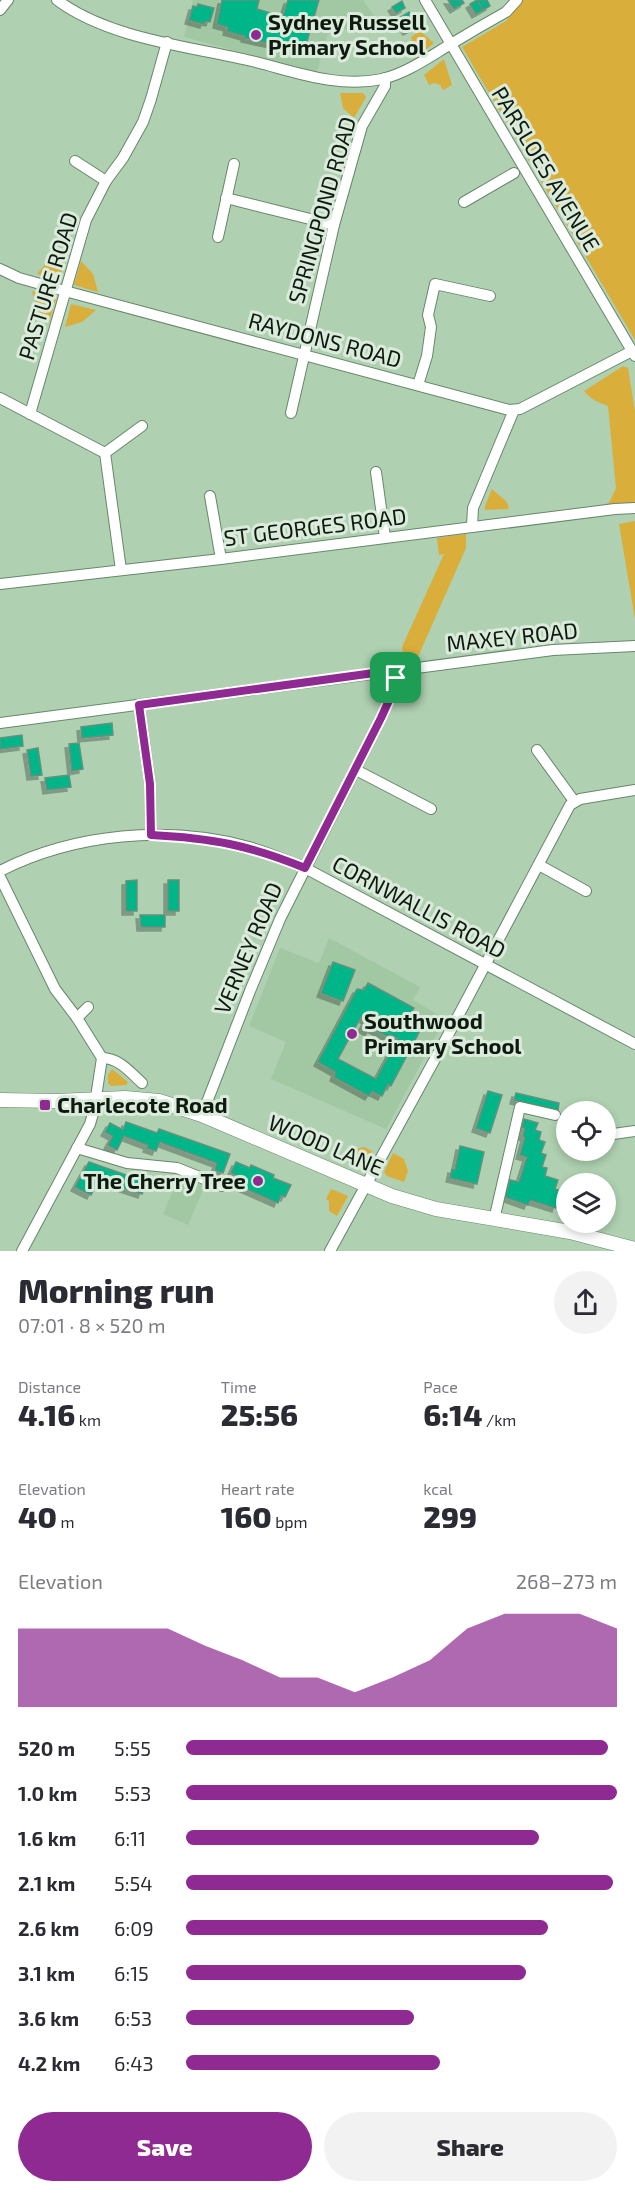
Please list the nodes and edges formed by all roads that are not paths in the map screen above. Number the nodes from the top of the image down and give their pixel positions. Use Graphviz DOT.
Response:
graph roads {
  1 [pos="8,0"];
  2 [pos="57,0"];
  3 [pos="425,0"];
  4 [pos="517,0"];
  5 [pos="0,10"];
  6 [pos="167,42"];
  7 [pos="451,44"];
  8 [pos="385,78"];
  9 [pos="75,162"];
  10 [pos="234,164"];
  11 [pos="514,174"];
  12 [pos="106,181"];
  13 [pos="226,198"];
  14 [pos="464,202"];
  15 [pos="334,225"];
  16 [pos="218,237"];
  17 [pos="0,269"];
  18 [pos="65,291"];
  19 [pos="490,296"];
  20 [pos="633,354"];
  21 [pos="304,355"];
  22 [pos="418,385"];
  23 [pos="0,398"];
  24 [pos="514,410"];
  25 [pos="291,413"];
  26 [pos="30,414"];
  27 [pos="142,426"];
  28 [pos="105,453"];
  29 [pos="376,472"];
  30 [pos="210,496"];
  31 [pos="635,508"];
  32 [pos="472,526"];
  33 [pos="385,537"];
  34 [pos="221,559"];
  35 [pos="121,570"];
  36 [pos="0,584"];
  37 [pos="635,646"];
  38 [pos="396,670"];
  39 [pos="139,705"];
  40 [pos="0,723"];
  41 [pos="537,750"];
  42 [pos="356,770"];
  43 [pos="635,790"];
  44 [pos="574,801"];
  45 [pos="431,809"];
  46 [pos="151,835"];
  47 [pos="539,865"];
  48 [pos="305,868"];
  49 [pos="0,871"];
  50 [pos="0,877"];
  51 [pos="586,891"];
  52 [pos="486,964"];
  53 [pos="88,1007"];
  54 [pos="77,1018"];
  55 [pos="635,1044"];
  56 [pos="102,1058"];
  57 [pos="142,1083"];
  58 [pos="95,1099"];
  59 [pos="0,1100"];
  60 [pos="202,1115"];
  61 [pos="555,1115"];
  62 [pos="635,1131"];
  63 [pos="616,1134"];
  64 [pos="77,1148"];
  65 [pos="222,1185"];
  66 [pos="366,1186"];
  67 [pos="494,1220"];
  68 [pos="635,1249"];
  69 [pos="22,1251"];
  70 [pos="330,1251"];
  1 -- 5 [label="street"];
  2 -- 6 [label="street"];
  3 -- 7 [label="street, PARSLOES AVENUE"];
  4 -- 7 [label="street"];
  6 -- 8 [label="street"];
  6 -- 12 [label="street, PASTURE ROAD"];
  7 -- 8 [label="street"];
  7 -- 20 [label="street, PARSLOES AVENUE"];
  8 -- 15 [label="street, SPRINGPOND ROAD"];
  9 -- 12 [label="street"];
  10 -- 13 [label="street"];
  11 -- 14 [label="street, PARSLOES AVENUE"];
  12 -- 18 [label="street, PASTURE ROAD"];
  13 -- 15 [label="street"];
  13 -- 16 [label="street"];
  15 -- 21 [label="street, SPRINGPOND ROAD"];
  17 -- 18 [label="street, RAYDONS ROAD"];
  18 -- 21 [label="street, RAYDONS ROAD"];
  18 -- 26 [label="street, PASTURE ROAD"];
  19 -- 22 [label="street"];
  20 -- 24 [label="street"];
  21 -- 22 [label="street, RAYDONS ROAD"];
  21 -- 25 [label="street, SPRINGPOND ROAD"];
  22 -- 24 [label="street, RAYDONS ROAD"];
  23 -- 26 [label="street"];
  24 -- 32 [label="street"];
  26 -- 28 [label="street"];
  27 -- 28 [label="street"];
  28 -- 35 [label="street"];
  29 -- 33 [label="street"];
  30 -- 34 [label="street"];
  31 -- 32 [label="street, ST GEORGES ROAD"];
  32 -- 33 [label="street, ST GEORGES ROAD"];
  33 -- 34 [label="street, ST GEORGES ROAD"];
  34 -- 35 [label="street, ST GEORGES ROAD"];
  35 -- 36 [label="street, ST GEORGES ROAD"];
  37 -- 38 [label="street, MAXEY ROAD"];
  38 -- 39 [label="street, MAXEY ROAD"];
  38 -- 42 [label="street, VERNEY ROAD"];
  39 -- 40 [label="street, MAXEY ROAD"];
  39 -- 46 [label="street"];
  41 -- 44 [label="street"];
  42 -- 45 [label="street"];
  42 -- 48 [label="street, VERNEY ROAD"];
  43 -- 44 [label="street"];
  44 -- 47 [label="street"];
  46 -- 48 [label="street, CORNWALLIS ROAD"];
  46 -- 49 [label="street, CORNWALLIS ROAD"];
  47 -- 51 [label="street"];
  47 -- 52 [label="street"];
  48 -- 52 [label="street, CORNWALLIS ROAD"];
  48 -- 60 [label="street, VERNEY ROAD"];
  50 -- 54 [label="street"];
  52 -- 55 [label="street, CORNWALLIS ROAD"];
  52 -- 66 [label="street"];
  53 -- 54 [label="street"];
  54 -- 56 [label="street"];
  56 -- 57 [label="street"];
  56 -- 58 [label="street"];
  58 -- 59 [label="main road, WOOD LANE"];
  58 -- 60 [label="main road, WOOD LANE"];
  58 -- 64 [label="street"];
  60 -- 66 [label="main road, WOOD LANE"];
  61 -- 67 [label="street"];
  62 -- 63 [label="street"];
  64 -- 65 [label="street"];
  64 -- 69 [label="street"];
  66 -- 67 [label="main road, WOOD LANE"];
  66 -- 70 [label="street"];
  67 -- 68 [label="main road, WOOD LANE"];
}
